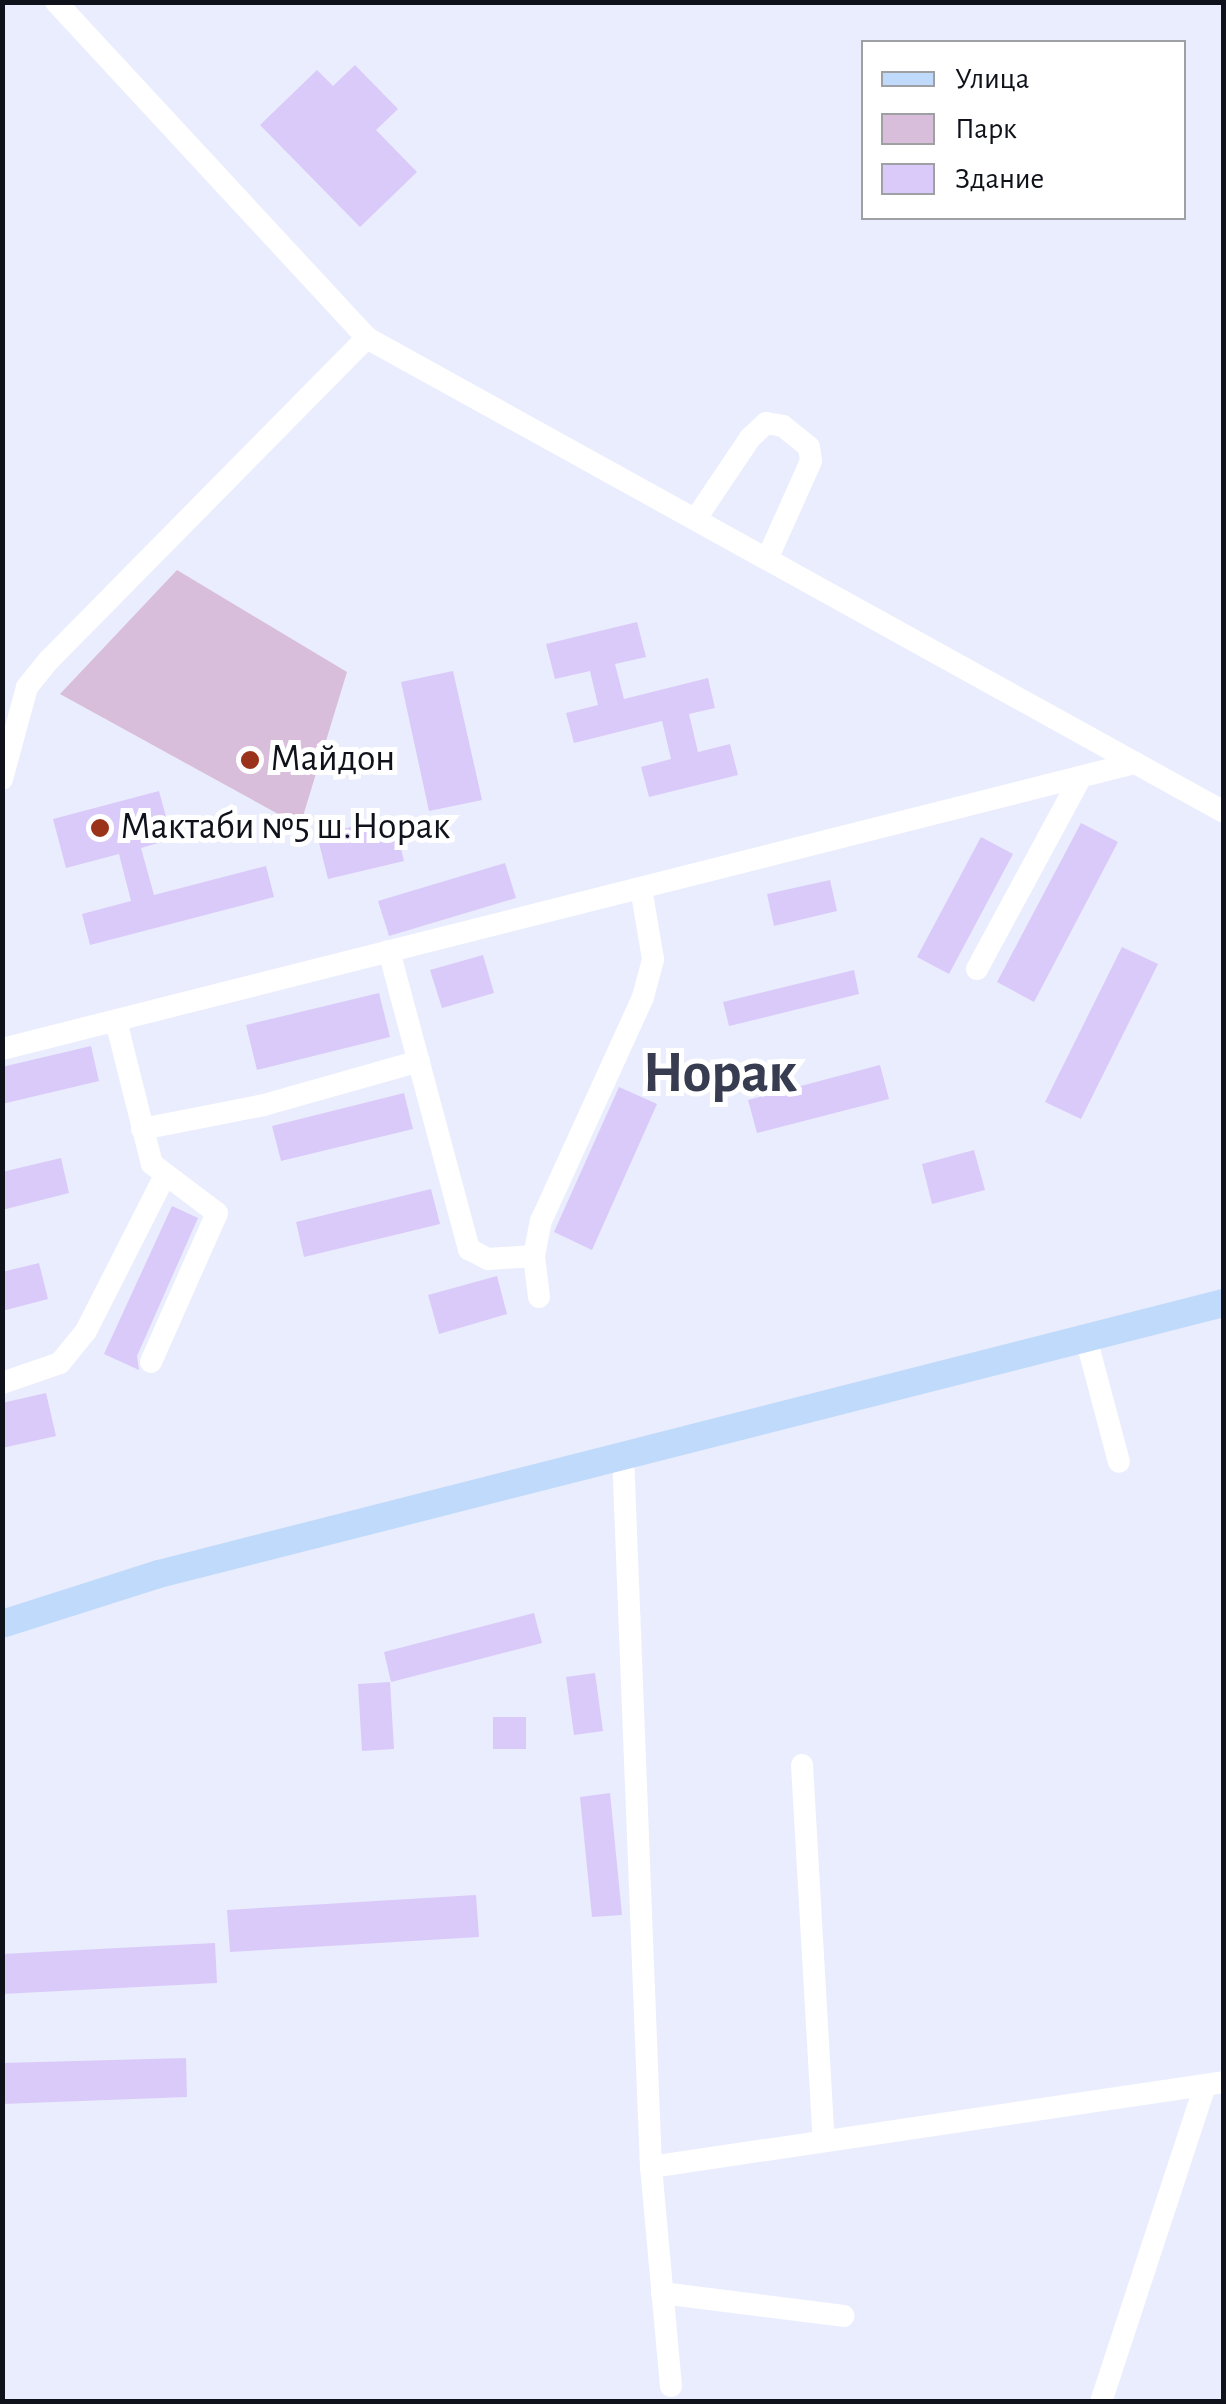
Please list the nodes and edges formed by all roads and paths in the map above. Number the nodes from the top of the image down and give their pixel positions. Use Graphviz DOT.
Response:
graph roads {
  1 [pos="56,2"];
  2 [pos="367,338"];
  3 [pos="697,517"];
  4 [pos="768,557"];
  5 [pos="1135,763"];
  6 [pos="1081,777"];
  7 [pos="2,779"];
  8 [pos="1224,812"];
  9 [pos="641,888"];
  10 [pos="389,952"];
  11 [pos="976,968"];
  12 [pos="116,1021"];
  13 [pos="2,1049"];
  14 [pos="419,1061"];
  15 [pos="142,1129"];
  16 [pos="163,1179"];
  17 [pos="534,1256"];
  18 [pos="539,1296"];
  19 [pos="1224,1303"];
  20 [pos="1086,1338"];
  21 [pos="151,1362"];
  22 [pos="2,1383"];
  23 [pos="623,1455"];
  24 [pos="1119,1462"];
  25 [pos="2,1624"];
  26 [pos="802,1765"];
  27 [pos="1214,2084"];
  28 [pos="824,2142"];
  29 [pos="650,2166"];
  30 [pos="662,2293"];
  31 [pos="844,2316"];
  32 [pos="671,2386"];
  33 [pos="1101,2402"];
  1 -- 2 [label="street"];
  2 -- 3 [label="street"];
  2 -- 7 [label="street"];
  3 -- 4 [label="street"];
  3 -- 4 [label="street"];
  4 -- 5 [label="street"];
  5 -- 6 [label="street"];
  5 -- 8 [label="street"];
  6 -- 9 [label="street"];
  6 -- 11 [label="street"];
  9 -- 10 [label="street"];
  9 -- 17 [label="street"];
  10 -- 12 [label="street"];
  10 -- 14 [label="street"];
  12 -- 13 [label="street"];
  12 -- 15 [label="street"];
  14 -- 15 [label="street"];
  14 -- 17 [label="street"];
  15 -- 16 [label="street"];
  16 -- 21 [label="street"];
  16 -- 22 [label="street"];
  17 -- 18 [label="street"];
  19 -- 20 [label="main road"];
  20 -- 23 [label="main road"];
  20 -- 24 [label="street"];
  23 -- 25 [label="main road"];
  23 -- 29 [label="street"];
  26 -- 28 [label="street"];
  27 -- 28 [label="street"];
  27 -- 33 [label="street"];
  28 -- 29 [label="street"];
  29 -- 30 [label="street"];
  30 -- 31 [label="street"];
  30 -- 32 [label="street"];
}
